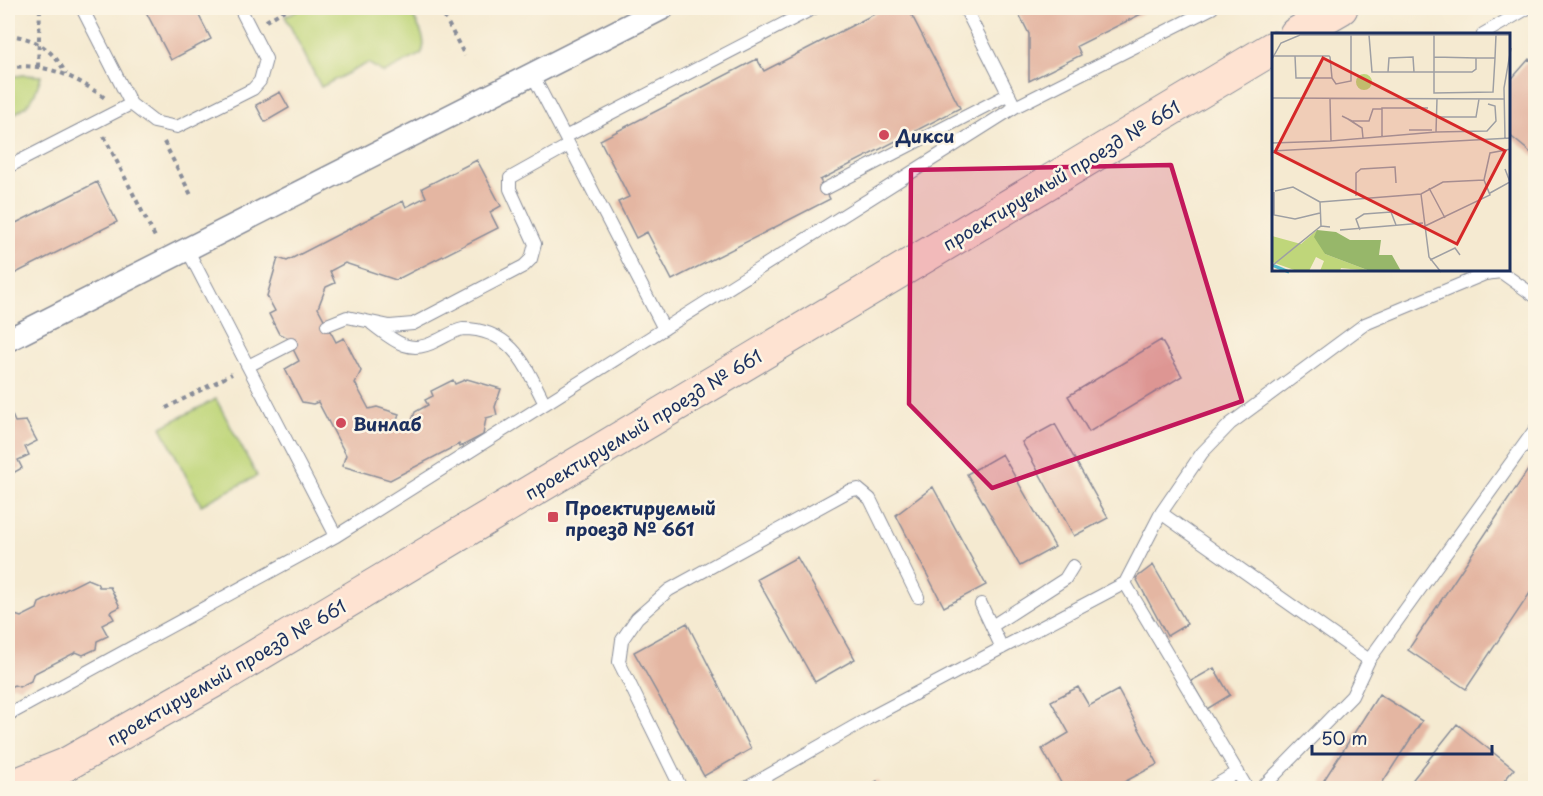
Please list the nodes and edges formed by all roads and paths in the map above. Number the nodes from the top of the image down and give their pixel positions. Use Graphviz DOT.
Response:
graph roads {
  1 [pos="40,8"];
  2 [pos="82,8"];
  3 [pos="240,8"];
  4 [pos="288,8"];
  5 [pos="440,8"];
  6 [pos="663,8"];
  7 [pos="814,8"];
  8 [pos="1212,8"];
  9 [pos="1341,8"];
  10 [pos="1528,8"];
  11 [pos="968,9"];
  12 [pos="251,30"];
  13 [pos="1298,33"];
  14 [pos="1485,33"];
  15 [pos="8,35"];
  16 [pos="39,43"];
  17 [pos="1272,49"];
  18 [pos="465,56"];
  19 [pos="38,67"];
  20 [pos="8,68"];
  21 [pos="66,74"];
  22 [pos="532,74"];
  23 [pos="1009,94"];
  24 [pos="125,107"];
  25 [pos="1015,107"];
  26 [pos="96,122"];
  27 [pos="154,122"];
  28 [pos="567,141"];
  29 [pos="8,167"];
  30 [pos="825,189"];
  31 [pos="191,195"];
  32 [pos="160,248"];
  33 [pos="187,249"];
  34 [pos="1496,272"];
  35 [pos="1502,272"];
  36 [pos="1536,297"];
  37 [pos="369,321"];
  38 [pos="327,325"];
  39 [pos="664,329"];
  40 [pos="8,340"];
  41 [pos="291,344"];
  42 [pos="248,366"];
  43 [pos="545,404"];
  44 [pos="166,408"];
  45 [pos="1536,428"];
  46 [pos="1161,513"];
  47 [pos="336,536"];
  48 [pos="1072,566"];
  49 [pos="1125,583"];
  50 [pos="918,597"];
  51 [pos="981,604"];
  52 [pos="992,626"];
  53 [pos="1002,648"];
  54 [pos="1369,660"];
  55 [pos="8,715"];
  56 [pos="1238,772"];
  57 [pos="8,788"];
  58 [pos="681,789"];
  59 [pos="746,789"];
  60 [pos="1211,789"];
  61 [pos="1247,789"];
  62 [pos="1262,789"];
  1 -- 16 [label="path"];
  2 -- 24 [label="lane"];
  3 -- 12 [label="lane"];
  4 -- 12 [label="path"];
  5 -- 18 [label="path"];
  6 -- 22 [label="street"];
  7 -- 28 [label="lane"];
  8 -- 25 [label="lane"];
  9 -- 13 [label="main road"];
  10 -- 14 [label="lane"];
  11 -- 23 [label="lane"];
  12 -- 27 [label="lane"];
  15 -- 16 [label="path"];
  16 -- 19 [label="path"];
  16 -- 21 [label="path"];
  17 -- 57 [label="main road, проектируемый проезд № 661"];
  19 -- 20 [label="path"];
  19 -- 21 [label="path"];
  21 -- 24 [label="path"];
  22 -- 28 [label="lane"];
  22 -- 33 [label="street"];
  23 -- 25 [label="lane"];
  23 -- 30 [label="lane"];
  24 -- 26 [label="lane"];
  24 -- 27 [label="lane"];
  25 -- 39 [label="lane"];
  26 -- 29 [label="lane"];
  26 -- 32 [label="path"];
  27 -- 31 [label="path"];
  28 -- 37 [label="lane"];
  28 -- 39 [label="lane"];
  33 -- 40 [label="street"];
  33 -- 42 [label="lane"];
  34 -- 46 [label="lane"];
  35 -- 36 [label="lane"];
  37 -- 38 [label="lane"];
  37 -- 43 [label="lane"];
  39 -- 43 [label="lane"];
  41 -- 42 [label="lane"];
  42 -- 44 [label="path"];
  42 -- 47 [label="lane"];
  43 -- 47 [label="lane"];
  45 -- 54 [label="lane"];
  46 -- 49 [label="lane"];
  46 -- 54 [label="lane"];
  47 -- 55 [label="lane"];
  48 -- 52 [label="lane"];
  49 -- 53 [label="lane"];
  49 -- 56 [label="lane"];
  50 -- 58 [label="lane"];
  51 -- 52 [label="lane"];
  52 -- 53 [label="lane"];
  53 -- 59 [label="lane"];
  54 -- 62 [label="lane"];
  56 -- 60 [label="lane"];
  56 -- 61 [label="lane"];
}
